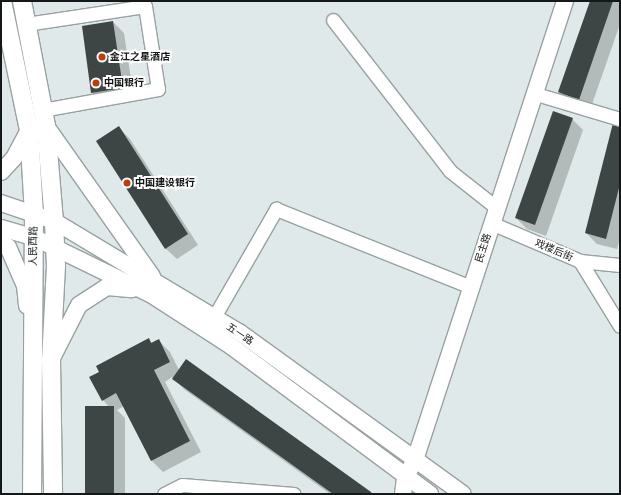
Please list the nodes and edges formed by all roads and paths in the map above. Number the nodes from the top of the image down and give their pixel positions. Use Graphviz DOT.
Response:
graph roads {
  1 [pos="2,1"];
  2 [pos="22,1"];
  3 [pos="565,1"];
  4 [pos="333,20"];
  5 [pos="26,24"];
  6 [pos="536,94"];
  7 [pos="620,119"];
  8 [pos="40,122"];
  9 [pos="1,172"];
  10 [pos="1,203"];
  11 [pos="496,208"];
  12 [pos="34,213"];
  13 [pos="54,221"];
  14 [pos="491,223"];
  15 [pos="1,228"];
  16 [pos="33,237"];
  17 [pos="1,243"];
  18 [pos="55,246"];
  19 [pos="580,261"];
  20 [pos="620,265"];
  21 [pos="471,287"];
  22 [pos="154,288"];
  23 [pos="214,317"];
  24 [pos="620,326"];
  25 [pos="32,340"];
  26 [pos="51,360"];
  27 [pos="415,460"];
  28 [pos="405,478"];
  29 [pos="194,490"];
  30 [pos="242,492"];
  31 [pos="32,494"];
  32 [pos="53,494"];
  33 [pos="164,494"];
  34 [pos="292,494"];
  35 [pos="403,494"];
  36 [pos="430,494"];
  37 [pos="463,494"];
  1 -- 8 [label="main road, 人民西路"];
  2 -- 5 [label="main road, 人民西路"];
  3 -- 6 [label="street, 民主路"];
  4 -- 11 [label="street"];
  5 -- 8 [label="main road, 人民西路"];
  5 -- 8 [label="street"];
  6 -- 7 [label="street"];
  6 -- 11 [label="street, 民主路"];
  8 -- 9 [label="street"];
  8 -- 12 [label="main road, 人民西路"];
  8 -- 13 [label="main road, 人民西路"];
  8 -- 22 [label="street"];
  10 -- 12 [label="street, 五一路"];
  11 -- 14 [label="street, 民主路"];
  12 -- 13 [label="street, 五一路"];
  12 -- 16 [label="main road, 人民西路"];
  13 -- 18 [label="main road, 人民西路"];
  13 -- 22 [label="street, 五一路"];
  14 -- 19 [label="street, 戏楼后街"];
  14 -- 21 [label="street, 民主路"];
  15 -- 16 [label="street, 五一路"];
  16 -- 18 [label="street, 五一路"];
  16 -- 25 [label="main road, 人民西路"];
  17 -- 25 [label="street"];
  18 -- 22 [label="street, 五一路"];
  18 -- 26 [label="main road, 人民西路"];
  19 -- 20 [label="street, 戏楼后街"];
  19 -- 24 [label="street"];
  21 -- 23 [label="street"];
  21 -- 27 [label="street, 民主路"];
  22 -- 23 [label="street, 五一路"];
  22 -- 26 [label="street"];
  22 -- 28 [label="street, 五一路"];
  23 -- 27 [label="street, 五一路"];
  25 -- 31 [label="main road, 人民西路"];
  26 -- 32 [label="main road, 人民西路"];
  27 -- 28 [label="street, 民主路"];
  27 -- 37 [label="street, 五一路"];
  28 -- 35 [label="street, 民主路"];
  28 -- 36 [label="street, 五一路"];
  29 -- 30 [label="street"];
  29 -- 33 [label="street"];
  30 -- 34 [label="street"];
}
